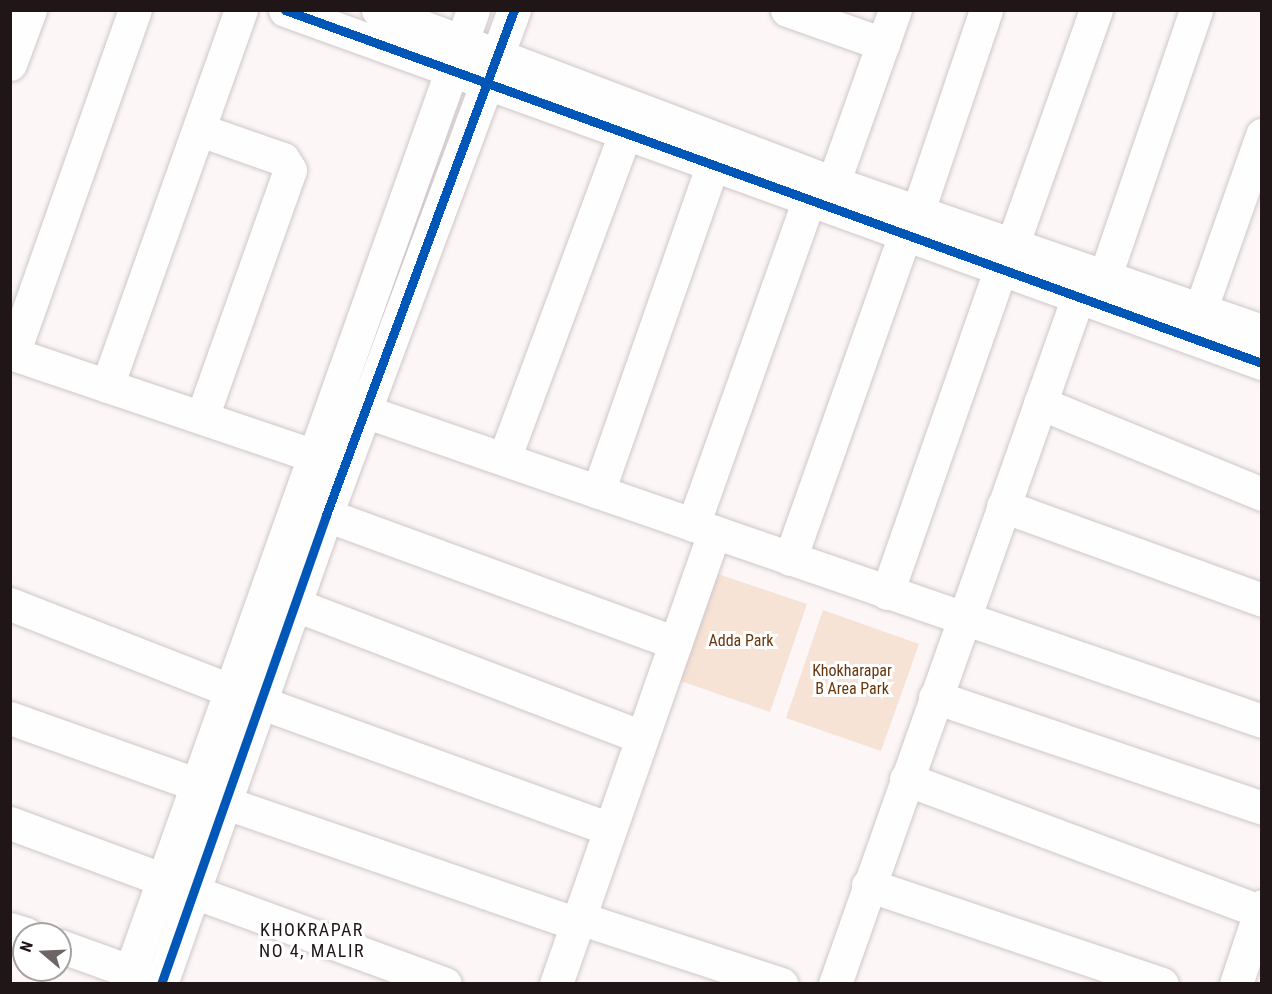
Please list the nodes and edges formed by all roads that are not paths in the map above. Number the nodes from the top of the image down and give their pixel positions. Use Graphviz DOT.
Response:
graph roads {
  1 [pos="30,10"];
  2 [pos="135,10"];
  3 [pos="241,10"];
  4 [pos="285,10"];
  5 [pos="473,10"];
  6 [pos="514,10"];
  7 [pos="787,10"];
  8 [pos="895,10"];
  9 [pos="986,10"];
  10 [pos="1096,10"];
  11 [pos="1196,10"];
  12 [pos="392,13"];
  13 [pos="883,44"];
  14 [pos="456,57"];
  15 [pos="10,64"];
  16 [pos="492,70"];
  17 [pos="629,121"];
  18 [pos="200,130"];
  19 [pos="1262,135"];
  20 [pos="712,167"];
  21 [pos="819,186"];
  22 [pos="912,222"];
  23 [pos="1006,256"];
  24 [pos="1089,283"];
  25 [pos="1200,311"];
  26 [pos="1262,331"];
  27 [pos="12,354"];
  28 [pos="1262,363"];
  29 [pos="107,386"];
  30 [pos="1040,403"];
  31 [pos="351,406"];
  32 [pos="202,417"];
  33 [pos="504,459"];
  34 [pos="331,461"];
  35 [pos="598,492"];
  36 [pos="1262,494"];
  37 [pos="1003,506"];
  38 [pos="326,515"];
  39 [pos="704,529"];
  40 [pos="790,559"];
  41 [pos="887,593"];
  42 [pos="1262,600"];
  43 [pos="10,604"];
  44 [pos="296,605"];
  45 [pos="963,619"];
  46 [pos="675,643"];
  47 [pos="231,691"];
  48 [pos="935,697"];
  49 [pos="262,703"];
  50 [pos="10,718"];
  51 [pos="1262,721"];
  52 [pos="642,737"];
  53 [pos="906,779"];
  54 [pos="198,785"];
  55 [pos="226,803"];
  56 [pos="1262,808"];
  57 [pos="10,823"];
  58 [pos="610,829"];
  59 [pos="164,880"];
  60 [pos="868,885"];
  61 [pos="194,892"];
  62 [pos="1261,910"];
  63 [pos="578,921"];
  64 [pos="72,951"];
  65 [pos="129,977"];
  66 [pos="162,983"];
  67 [pos="445,984"];
  68 [pos="556,984"];
  69 [pos="781,984"];
  70 [pos="834,984"];
  71 [pos="1162,984"];
  72 [pos="1236,984"];
  1 -- 15 [label="street"];
  2 -- 27 [label="street"];
  3 -- 18 [label="street"];
  4 -- 14 [label="street"];
  5 -- 14 [label="street"];
  6 -- 16 [label="street"];
  7 -- 13 [label="street"];
  8 -- 13 [label="street"];
  9 -- 22 [label="street"];
  10 -- 23 [label="street"];
  11 -- 24 [label="street"];
  12 -- 14 [label="street"];
  13 -- 21 [label="street"];
  14 -- 16 [label="street"];
  14 -- 31 [label="street"];
  16 -- 17 [label="street"];
  16 -- 31 [label="street"];
  17 -- 20 [label="street"];
  17 -- 21 [label="street"];
  17 -- 33 [label="street"];
  18 -- 29 [label="street"];
  18 -- 32 [label="street"];
  19 -- 25 [label="street"];
  20 -- 21 [label="street"];
  20 -- 35 [label="street"];
  21 -- 22 [label="street"];
  21 -- 39 [label="street"];
  22 -- 23 [label="street"];
  22 -- 40 [label="street"];
  23 -- 24 [label="street"];
  23 -- 41 [label="street"];
  24 -- 25 [label="street"];
  24 -- 28 [label="street"];
  24 -- 30 [label="street"];
  25 -- 26 [label="street"];
  27 -- 29 [label="street"];
  29 -- 32 [label="street"];
  30 -- 36 [label="street"];
  30 -- 37 [label="street"];
  31 -- 33 [label="street"];
  31 -- 34 [label="street"];
  32 -- 34 [label="street"];
  33 -- 35 [label="street"];
  34 -- 38 [label="street"];
  34 -- 47 [label="street"];
  35 -- 39 [label="street"];
  37 -- 42 [label="street"];
  37 -- 45 [label="street"];
  38 -- 44 [label="street"];
  38 -- 46 [label="street"];
  39 -- 40 [label="street"];
  39 -- 46 [label="street"];
  40 -- 41 [label="street"];
  41 -- 45 [label="street"];
  43 -- 47 [label="street"];
  44 -- 49 [label="street"];
  44 -- 52 [label="street"];
  45 -- 48 [label="street"];
  45 -- 51 [label="street"];
  46 -- 52 [label="street"];
  47 -- 49 [label="street"];
  47 -- 54 [label="street"];
  48 -- 53 [label="street"];
  48 -- 56 [label="street"];
  49 -- 55 [label="street"];
  49 -- 58 [label="street"];
  50 -- 54 [label="street"];
  52 -- 58 [label="street"];
  53 -- 60 [label="street"];
  53 -- 62 [label="street"];
  54 -- 59 [label="street"];
  55 -- 61 [label="street"];
  55 -- 63 [label="street"];
  57 -- 59 [label="street"];
  58 -- 63 [label="street"];
  59 -- 65 [label="street"];
  60 -- 70 [label="street"];
  60 -- 71 [label="street"];
  61 -- 66 [label="street"];
  61 -- 67 [label="street"];
  62 -- 72 [label="street"];
  63 -- 68 [label="street"];
  63 -- 69 [label="street"];
  64 -- 65 [label="street"];
  65 -- 66 [label="street"];
}
